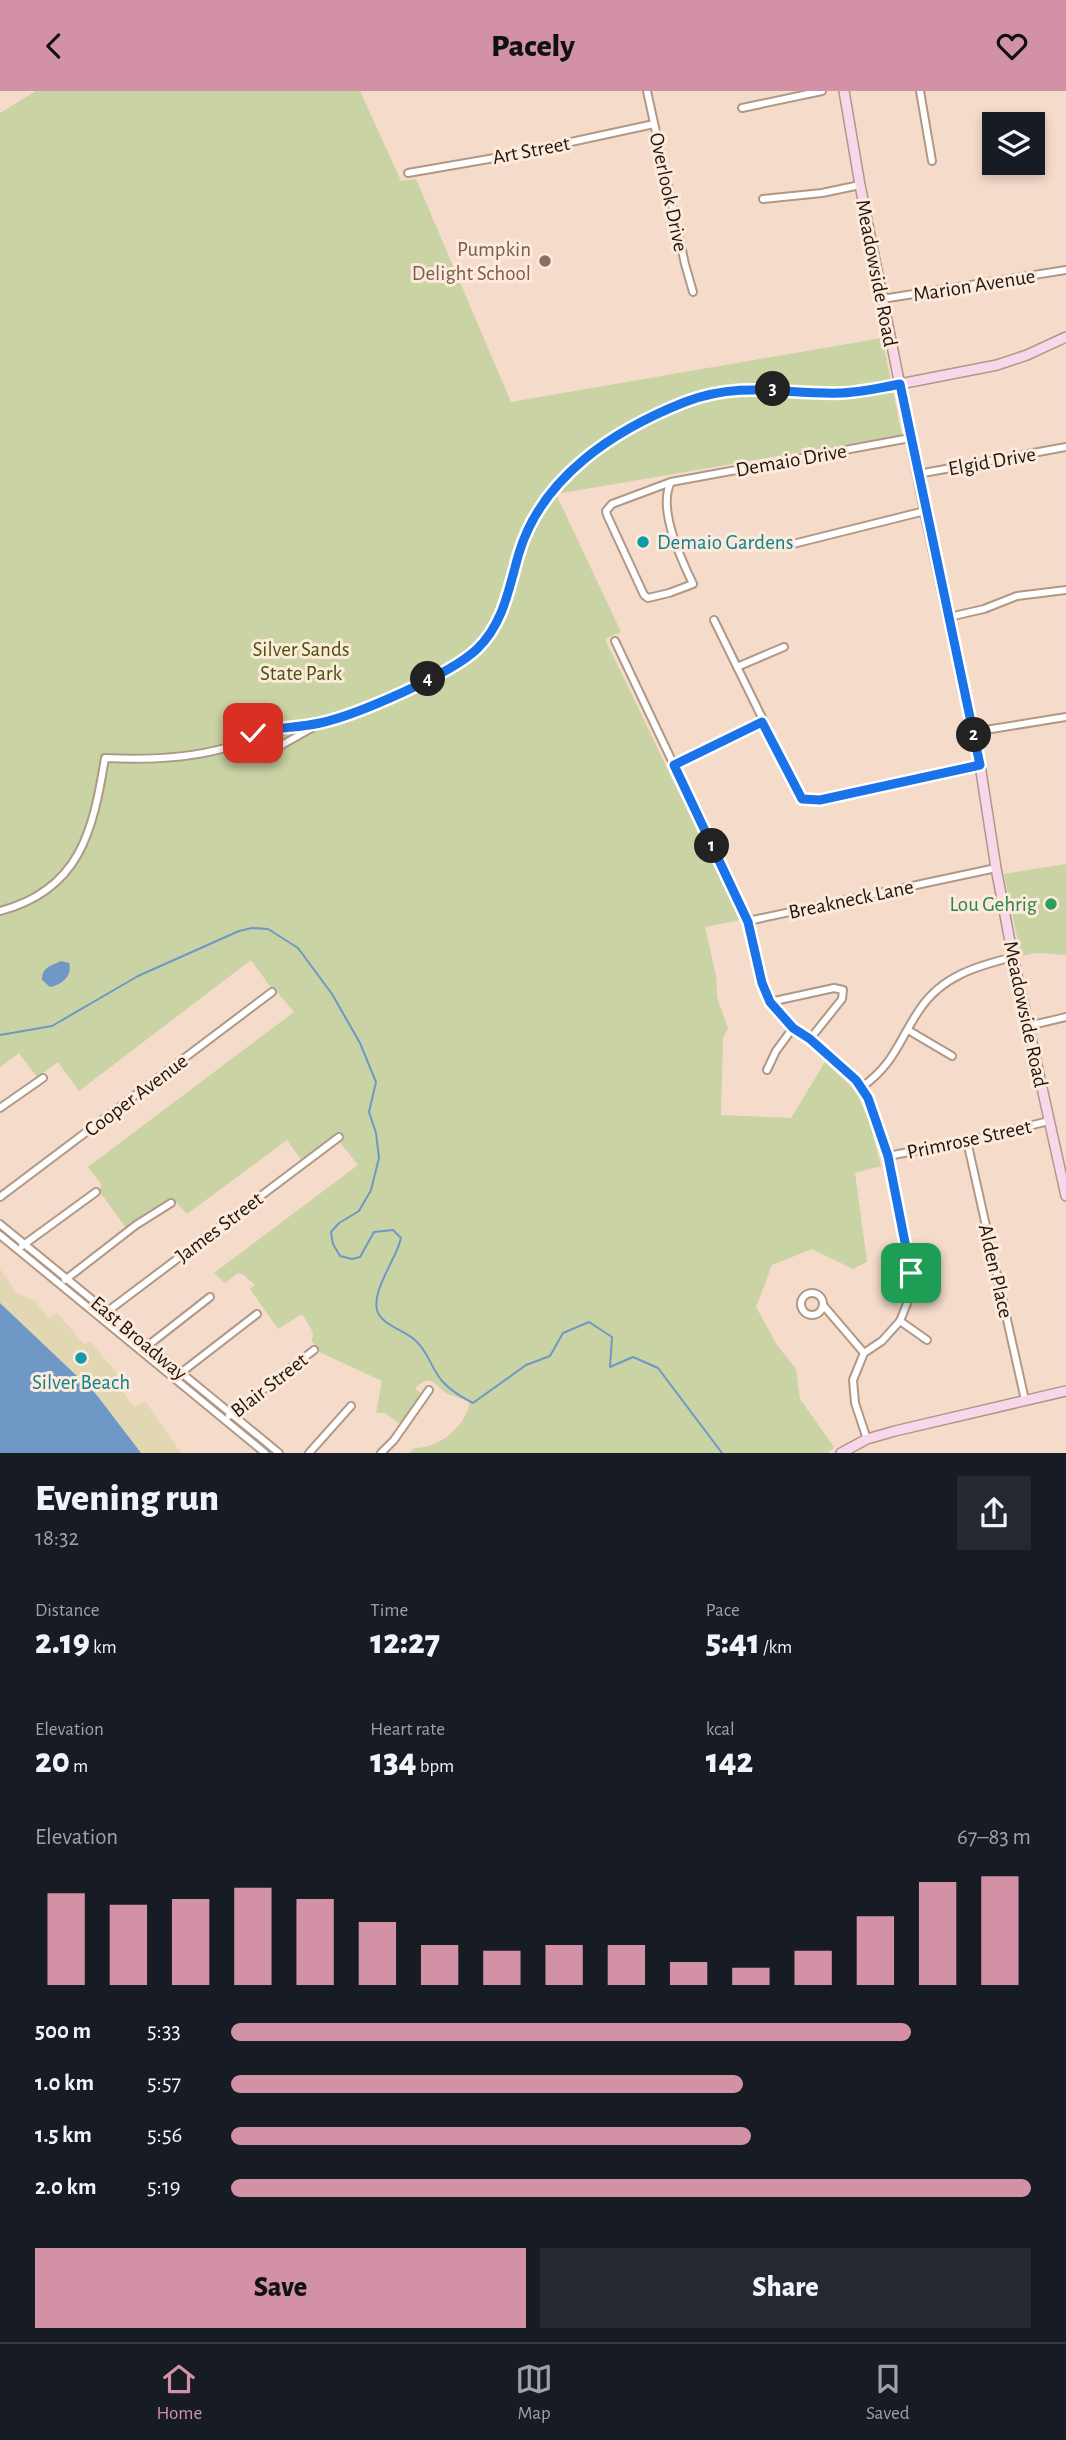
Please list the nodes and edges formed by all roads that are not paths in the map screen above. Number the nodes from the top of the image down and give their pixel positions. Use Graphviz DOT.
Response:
graph roads {
  1 [pos="647,91"];
  2 [pos="822,91"];
  3 [pos="844,91"];
  4 [pos="920,91"];
  5 [pos="743,109"];
  6 [pos="654,124"];
  7 [pos="932,161"];
  8 [pos="408,173"];
  9 [pos="860,185"];
  10 [pos="763,199"];
  11 [pos="1066,270"];
  12 [pos="693,292"];
  13 [pos="883,299"];
  14 [pos="1066,337"];
  15 [pos="900,384"];
  16 [pos="911,438"];
  17 [pos="1066,447"];
  18 [pos="918,474"];
  19 [pos="671,482"];
  20 [pos="925,511"];
  21 [pos="785,546"];
  22 [pos="1066,590"];
  23 [pos="949,617"];
  24 [pos="714,620"];
  25 [pos="615,641"];
  26 [pos="784,647"];
  27 [pos="737,667"];
  28 [pos="1066,717"];
  29 [pos="762,722"];
  30 [pos="320,723"];
  31 [pos="973,732"];
  32 [pos="227,747"];
  33 [pos="674,765"];
  34 [pos="980,765"];
  35 [pos="996,868"];
  36 [pos="0,911"];
  37 [pos="748,922"];
  38 [pos="1013,957"];
  39 [pos="272,992"];
  40 [pos="770,1002"];
  41 [pos="1066,1017"];
  42 [pos="1028,1025"];
  43 [pos="793,1028"];
  44 [pos="908,1030"];
  45 [pos="810,1039"];
  46 [pos="952,1056"];
  47 [pos="766,1070"];
  48 [pos="43,1078"];
  49 [pos="862,1087"];
  50 [pos="0,1108"];
  51 [pos="1049,1121"];
  52 [pos="339,1137"];
  53 [pos="968,1141"];
  54 [pos="888,1156"];
  55 [pos="96,1192"];
  56 [pos="1066,1196"];
  57 [pos="0,1197"];
  58 [pos="170,1203"];
  59 [pos="0,1224"];
  60 [pos="0,1235"];
  61 [pos="25,1244"];
  62 [pos="18,1249"];
  63 [pos="67,1278"];
  64 [pos="60,1284"];
  65 [pos="210,1297"];
  66 [pos="823,1305"];
  67 [pos="107,1312"];
  68 [pos="257,1314"];
  69 [pos="100,1317"];
  70 [pos="900,1321"];
  71 [pos="927,1339"];
  72 [pos="145,1349"];
  73 [pos="314,1350"];
  74 [pos="864,1353"];
  75 [pos="181,1373"];
  76 [pos="174,1378"];
  77 [pos="429,1390"];
  78 [pos="1066,1391"];
  79 [pos="1025,1400"];
  80 [pos="351,1406"];
  81 [pos="231,1414"];
  82 [pos="225,1419"];
  83 [pos="867,1439"];
  84 [pos="265,1453"];
  85 [pos="279,1453"];
  86 [pos="309,1453"];
  87 [pos="381,1453"];
  88 [pos="841,1453"];
  1 -- 6 [label="street, Overlook Drive"];
  2 -- 5 [label="street"];
  3 -- 9 [label="main road, Meadowside Road"];
  4 -- 7 [label="street"];
  6 -- 8 [label="street, Art Street"];
  6 -- 12 [label="street, Overlook Drive"];
  9 -- 10 [label="street"];
  9 -- 13 [label="main road, Meadowside Road"];
  11 -- 13 [label="street, Marion Avenue"];
  13 -- 15 [label="main road, Meadowside Road"];
  14 -- 15 [label="main road"];
  15 -- 16 [label="main road, Meadowside Road"];
  15 -- 30 [label="street"];
  16 -- 18 [label="main road, Meadowside Road"];
  16 -- 19 [label="street, Demaio Drive"];
  17 -- 18 [label="street, Elgid Drive"];
  18 -- 20 [label="main road, Meadowside Road"];
  19 -- 19 [label="street, Demaio Drive"];
  20 -- 21 [label="street"];
  20 -- 23 [label="main road, Meadowside Road"];
  22 -- 23 [label="street"];
  23 -- 31 [label="main road, Meadowside Road"];
  24 -- 27 [label="street"];
  25 -- 33 [label="street"];
  26 -- 27 [label="street"];
  27 -- 29 [label="street"];
  28 -- 31 [label="street"];
  29 -- 33 [label="street"];
  29 -- 34 [label="street"];
  30 -- 32 [label="street"];
  30 -- 32 [label="street"];
  31 -- 34 [label="main road, Meadowside Road"];
  32 -- 36 [label="street"];
  33 -- 37 [label="street"];
  34 -- 35 [label="main road, Meadowside Road"];
  35 -- 37 [label="street, Breakneck Lane"];
  35 -- 38 [label="main road, Meadowside Road"];
  37 -- 40 [label="street"];
  38 -- 42 [label="main road, Meadowside Road"];
  38 -- 44 [label="street"];
  39 -- 57 [label="street, Cooper Avenue"];
  40 -- 43 [label="street"];
  40 -- 45 [label="street"];
  41 -- 42 [label="street"];
  42 -- 51 [label="main road, Meadowside Road"];
  43 -- 45 [label="street"];
  43 -- 47 [label="street"];
  44 -- 46 [label="street"];
  44 -- 49 [label="street"];
  45 -- 49 [label="street"];
  48 -- 50 [label="street"];
  49 -- 54 [label="street"];
  51 -- 53 [label="street, Primrose Street"];
  51 -- 56 [label="main road, Meadowside Road"];
  52 -- 67 [label="street, James Street"];
  53 -- 54 [label="street, Primrose Street"];
  53 -- 79 [label="street, Alden Place"];
  54 -- 70 [label="street"];
  55 -- 61 [label="street"];
  58 -- 63 [label="street"];
  59 -- 61 [label="street, East Broadway"];
  60 -- 62 [label="street, East Broadway"];
  61 -- 62 [label="street"];
  61 -- 63 [label="street, East Broadway"];
  62 -- 64 [label="street, East Broadway"];
  63 -- 64 [label="street"];
  63 -- 67 [label="street, East Broadway"];
  64 -- 69 [label="street, East Broadway"];
  65 -- 72 [label="street"];
  66 -- 74 [label="street"];
  67 -- 69 [label="street, James Street"];
  67 -- 72 [label="street, East Broadway"];
  68 -- 75 [label="street"];
  69 -- 72 [label="street, East Broadway"];
  70 -- 71 [label="street"];
  70 -- 74 [label="street"];
  72 -- 75 [label="street, East Broadway"];
  72 -- 76 [label="street, East Broadway"];
  73 -- 81 [label="street, Blair Street"];
  74 -- 83 [label="street"];
  75 -- 76 [label="street"];
  75 -- 81 [label="street, East Broadway"];
  76 -- 82 [label="street, East Broadway"];
  77 -- 87 [label="street"];
  78 -- 79 [label="main road"];
  79 -- 83 [label="main road"];
  80 -- 86 [label="street"];
  81 -- 82 [label="street, Blair Street"];
  81 -- 85 [label="street, East Broadway"];
  82 -- 84 [label="street, East Broadway"];
  83 -- 88 [label="main road"];
}
